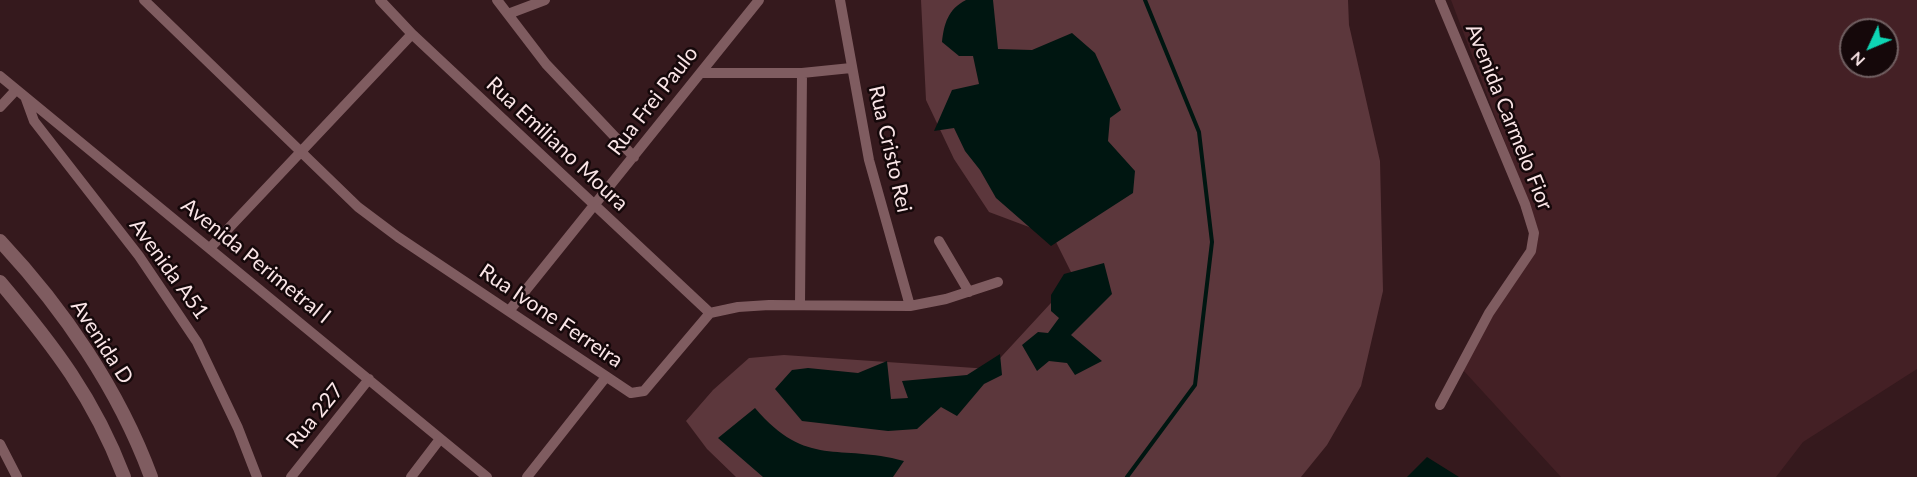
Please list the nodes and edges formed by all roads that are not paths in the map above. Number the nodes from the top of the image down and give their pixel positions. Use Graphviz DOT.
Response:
graph roads {
  1 [pos="144,0"];
  2 [pos="380,0"];
  3 [pos="496,0"];
  4 [pos="545,0"];
  5 [pos="759,0"];
  6 [pos="840,0"];
  7 [pos="1440,0"];
  8 [pos="508,14"];
  9 [pos="412,34"];
  10 [pos="851,68"];
  11 [pos="702,73"];
  12 [pos="802,73"];
  13 [pos="0,76"];
  14 [pos="15,91"];
  15 [pos="26,99"];
  16 [pos="0,107"];
  17 [pos="302,153"];
  18 [pos="634,157"];
  19 [pos="595,207"];
  20 [pos="0,241"];
  21 [pos="939,241"];
  22 [pos="210,248"];
  23 [pos="0,282"];
  24 [pos="998,282"];
  25 [pos="969,292"];
  26 [pos="800,305"];
  27 [pos="910,306"];
  28 [pos="509,310"];
  29 [pos="710,313"];
  30 [pos="606,377"];
  31 [pos="369,379"];
  32 [pos="1440,405"];
  33 [pos="440,439"];
  34 [pos="0,444"];
  35 [pos="17,477"];
  36 [pos="124,477"];
  37 [pos="151,477"];
  38 [pos="257,477"];
  39 [pos="291,477"];
  40 [pos="411,477"];
  41 [pos="487,477"];
  42 [pos="527,477"];
  1 -- 17 [label="street, Rua Ivone Ferreira"];
  2 -- 9 [label="street, Rua Emiliano Moura"];
  3 -- 8 [label="street"];
  4 -- 8 [label="street"];
  5 -- 11 [label="street, Rua Frei Paulo"];
  6 -- 10 [label="street, Rua Cristo Rei"];
  7 -- 32 [label="street, Avenida Carmelo Fior"];
  8 -- 18 [label="street"];
  9 -- 17 [label="street"];
  9 -- 19 [label="street, Rua Emiliano Moura"];
  10 -- 12 [label="street"];
  10 -- 27 [label="street, Rua Cristo Rei"];
  11 -- 12 [label="street"];
  11 -- 18 [label="street, Rua Frei Paulo"];
  12 -- 26 [label="street"];
  13 -- 14 [label="street, Avenida Perimetral I"];
  14 -- 15 [label="street, Avenida Perimetral I"];
  14 -- 16 [label="street"];
  15 -- 22 [label="street, Avenida Perimetral I"];
  15 -- 38 [label="street, Avenida A51"];
  17 -- 22 [label="street"];
  17 -- 28 [label="street, Rua Ivone Ferreira"];
  18 -- 19 [label="street, Rua Frei Paulo"];
  19 -- 28 [label="street, Rua Frei Paulo"];
  19 -- 29 [label="street, Rua Emiliano Moura"];
  20 -- 37 [label="street, Avenida D"];
  21 -- 25 [label="street"];
  22 -- 31 [label="street, Avenida Perimetral I"];
  23 -- 36 [label="street, Avenida D"];
  24 -- 25 [label="street"];
  25 -- 27 [label="street"];
  26 -- 27 [label="street"];
  26 -- 29 [label="street"];
  28 -- 30 [label="street, Rua Ivone Ferreira"];
  29 -- 30 [label="street, Rua Ivone Ferreira"];
  30 -- 42 [label="street"];
  31 -- 33 [label="street, Avenida Perimetral I"];
  31 -- 39 [label="street, Rua 227"];
  33 -- 40 [label="street"];
  33 -- 41 [label="street, Avenida Perimetral I"];
  34 -- 35 [label="street"];
}
